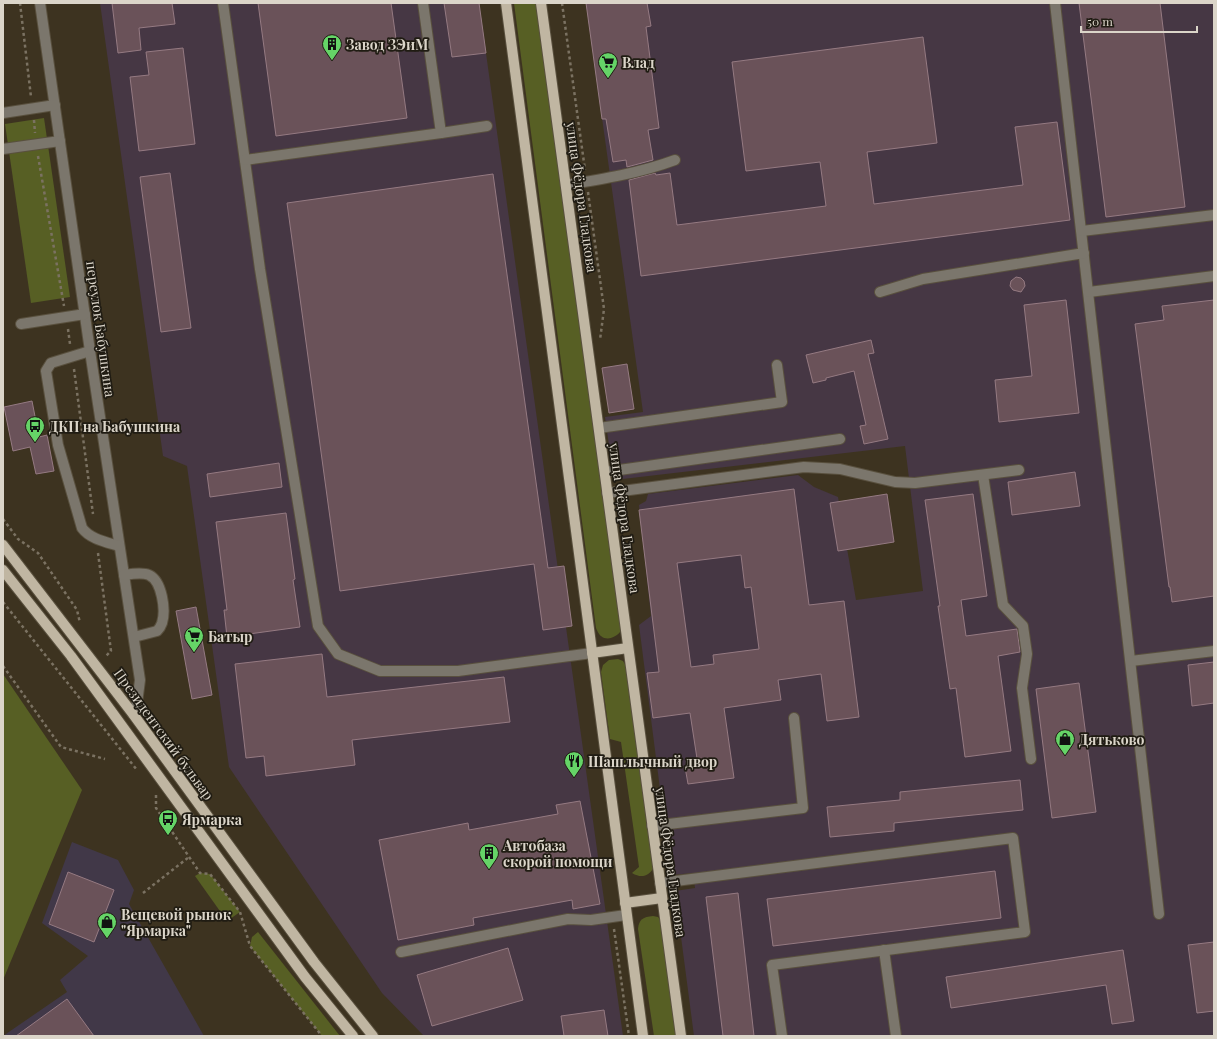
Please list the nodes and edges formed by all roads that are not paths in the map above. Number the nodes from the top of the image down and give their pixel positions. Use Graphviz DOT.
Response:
graph roads {
  1 [pos="40,3"];
  2 [pos="223,3"];
  3 [pos="423,3"];
  4 [pos="506,3"];
  5 [pos="541,3"];
  6 [pos="1056,3"];
  7 [pos="55,105"];
  8 [pos="3,113"];
  9 [pos="487,126"];
  10 [pos="441,132"];
  11 [pos="60,141"];
  12 [pos="3,148"];
  13 [pos="245,160"];
  14 [pos="675,160"];
  15 [pos="566,185"];
  16 [pos="1214,215"];
  17 [pos="1082,231"];
  18 [pos="1084,253"];
  19 [pos="1214,276"];
  20 [pos="880,292"];
  21 [pos="1088,292"];
  22 [pos="85,314"];
  23 [pos="21,324"];
  24 [pos="90,351"];
  25 [pos="777,365"];
  26 [pos="599,428"];
  27 [pos="840,440"];
  28 [pos="1019,470"];
  29 [pos="605,472"];
  30 [pos="983,475"];
  31 [pos="607,493"];
  32 [pos="3,545"];
  33 [pos="119,546"];
  34 [pos="3,570"];
  35 [pos="124,575"];
  36 [pos="134,637"];
  37 [pos="628,648"];
  38 [pos="1214,651"];
  39 [pos="592,653"];
  40 [pos="1131,660"];
  41 [pos="133,714"];
  42 [pos="794,718"];
  43 [pos="123,727"];
  44 [pos="1031,759"];
  45 [pos="652,826"];
  46 [pos="660,883"];
  47 [pos="662,898"];
  48 [pos="625,903"];
  49 [pos="1159,914"];
  50 [pos="626,915"];
  51 [pos="884,950"];
  52 [pos="401,952"];
  53 [pos="353,1036"];
  54 [pos="373,1036"];
  55 [pos="643,1036"];
  56 [pos="681,1036"];
  57 [pos="782,1036"];
  58 [pos="896,1036"];
  1 -- 7 [label="lane, переулок Бабушкина"];
  2 -- 13 [label="lane"];
  3 -- 10 [label="lane"];
  4 -- 39 [label="main road"];
  5 -- 15 [label="main road, улица Фёдора Гладкова"];
  6 -- 17 [label="lane"];
  7 -- 8 [label="lane"];
  7 -- 11 [label="lane, переулок Бабушкина"];
  9 -- 10 [label="lane"];
  10 -- 13 [label="lane"];
  11 -- 12 [label="lane"];
  11 -- 22 [label="lane, переулок Бабушкина"];
  13 -- 39 [label="lane"];
  14 -- 15 [label="lane"];
  15 -- 26 [label="main road, улица Фёдора Гладкова"];
  16 -- 17 [label="lane"];
  17 -- 18 [label="lane"];
  18 -- 20 [label="lane"];
  18 -- 21 [label="lane"];
  19 -- 21 [label="lane"];
  21 -- 40 [label="lane"];
  22 -- 23 [label="lane"];
  22 -- 24 [label="lane, переулок Бабушкина"];
  24 -- 33 [label="lane, переулок Бабушкина"];
  24 -- 33 [label="lane"];
  25 -- 26 [label="lane"];
  26 -- 29 [label="main road, улица Фёдора Гладкова"];
  27 -- 29 [label="lane"];
  28 -- 30 [label="lane"];
  29 -- 31 [label="main road, улица Фёдора Гладкова"];
  30 -- 31 [label="lane"];
  30 -- 44 [label="lane"];
  31 -- 37 [label="main road, улица Фёдора Гладкова"];
  32 -- 41 [label="main road, Президентский бульвар"];
  33 -- 35 [label="lane, переулок Бабушкина"];
  34 -- 43 [label="main road, Президентский бульвар"];
  35 -- 36 [label="lane, переулок Бабушкина"];
  35 -- 36 [label="lane"];
  36 -- 41 [label="lane, переулок Бабушкина"];
  37 -- 39 [label="main road"];
  37 -- 45 [label="main road, улица Фёдора Гладкова"];
  38 -- 40 [label="lane"];
  39 -- 48 [label="main road"];
  40 -- 49 [label="lane"];
  41 -- 43 [label="main road, переулок Бабушкина"];
  41 -- 54 [label="main road, Президентский бульвар"];
  42 -- 45 [label="lane"];
  43 -- 53 [label="main road, Президентский бульвар"];
  45 -- 46 [label="main road, улица Фёдора Гладкова"];
  46 -- 47 [label="main road, улица Фёдора Гладкова"];
  46 -- 51 [label="lane"];
  47 -- 48 [label="main road"];
  47 -- 56 [label="main road, улица Фёдора Гладкова"];
  48 -- 50 [label="main road"];
  50 -- 52 [label="lane"];
  50 -- 55 [label="main road"];
  51 -- 57 [label="lane"];
  51 -- 58 [label="lane"];
}
